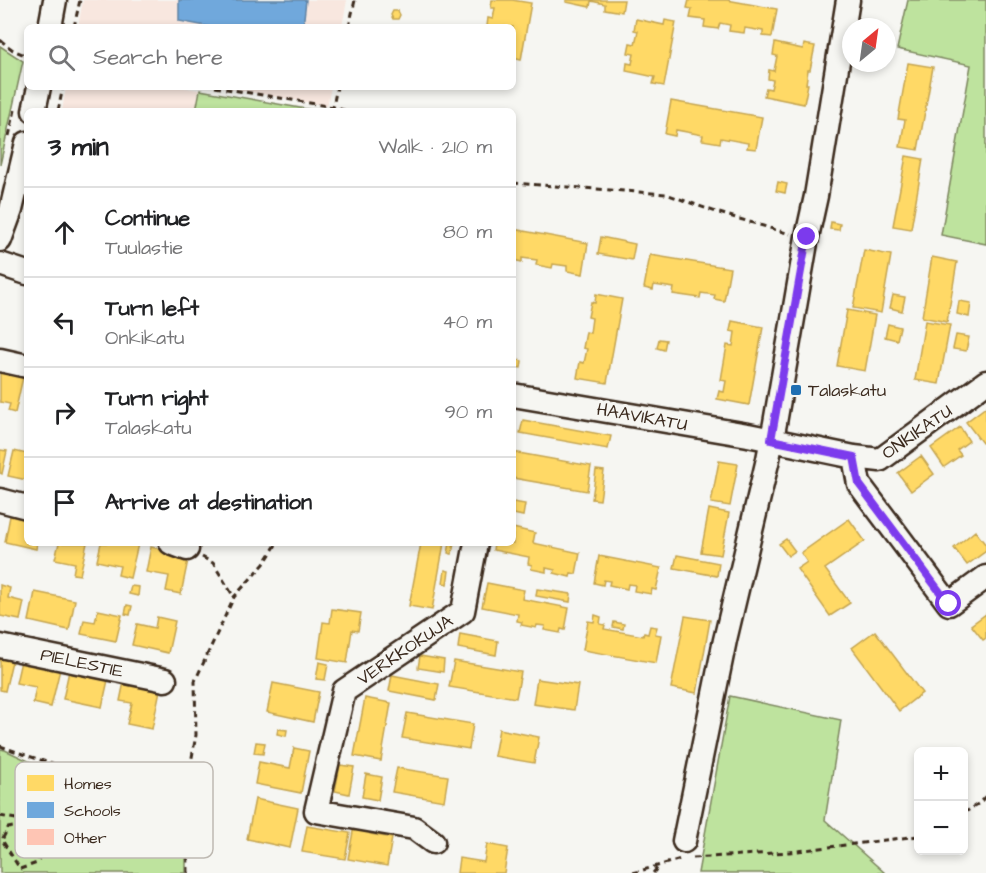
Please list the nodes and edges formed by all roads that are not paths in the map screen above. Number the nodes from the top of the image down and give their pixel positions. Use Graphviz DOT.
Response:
graph roads {
  1 [pos="55,0"];
  2 [pos="848,0"];
  3 [pos="51,24"];
  4 [pos="38,90"];
  5 [pos="35,108"];
  6 [pos="24,156"];
  7 [pos="0,240"];
  8 [pos="0,264"];
  9 [pos="24,272"];
  10 [pos="0,360"];
  11 [pos="24,365"];
  12 [pos="986,382"];
  13 [pos="516,396"];
  14 [pos="771,440"];
  15 [pos="854,457"];
  16 [pos="0,500"];
  17 [pos="24,506"];
  18 [pos="475,546"];
  19 [pos="986,577"];
  20 [pos="0,646"];
  21 [pos="165,680"];
  22 [pos="684,841"];
  23 [pos="433,842"];
  1 -- 3 [label="street"];
  2 -- 14 [label="street"];
  4 -- 5 [label="street"];
  6 -- 7 [label="street"];
  8 -- 9 [label="street"];
  10 -- 11 [label="street"];
  12 -- 15 [label="street, ONKIKATU"];
  13 -- 14 [label="street, HAAVIKATU"];
  14 -- 15 [label="street, ONKIKATU"];
  14 -- 22 [label="street"];
  15 -- 19 [label="street"];
  16 -- 17 [label="street"];
  18 -- 23 [label="street, VERKKOKUJA"];
  20 -- 21 [label="street, PIELESTIE"];
}
